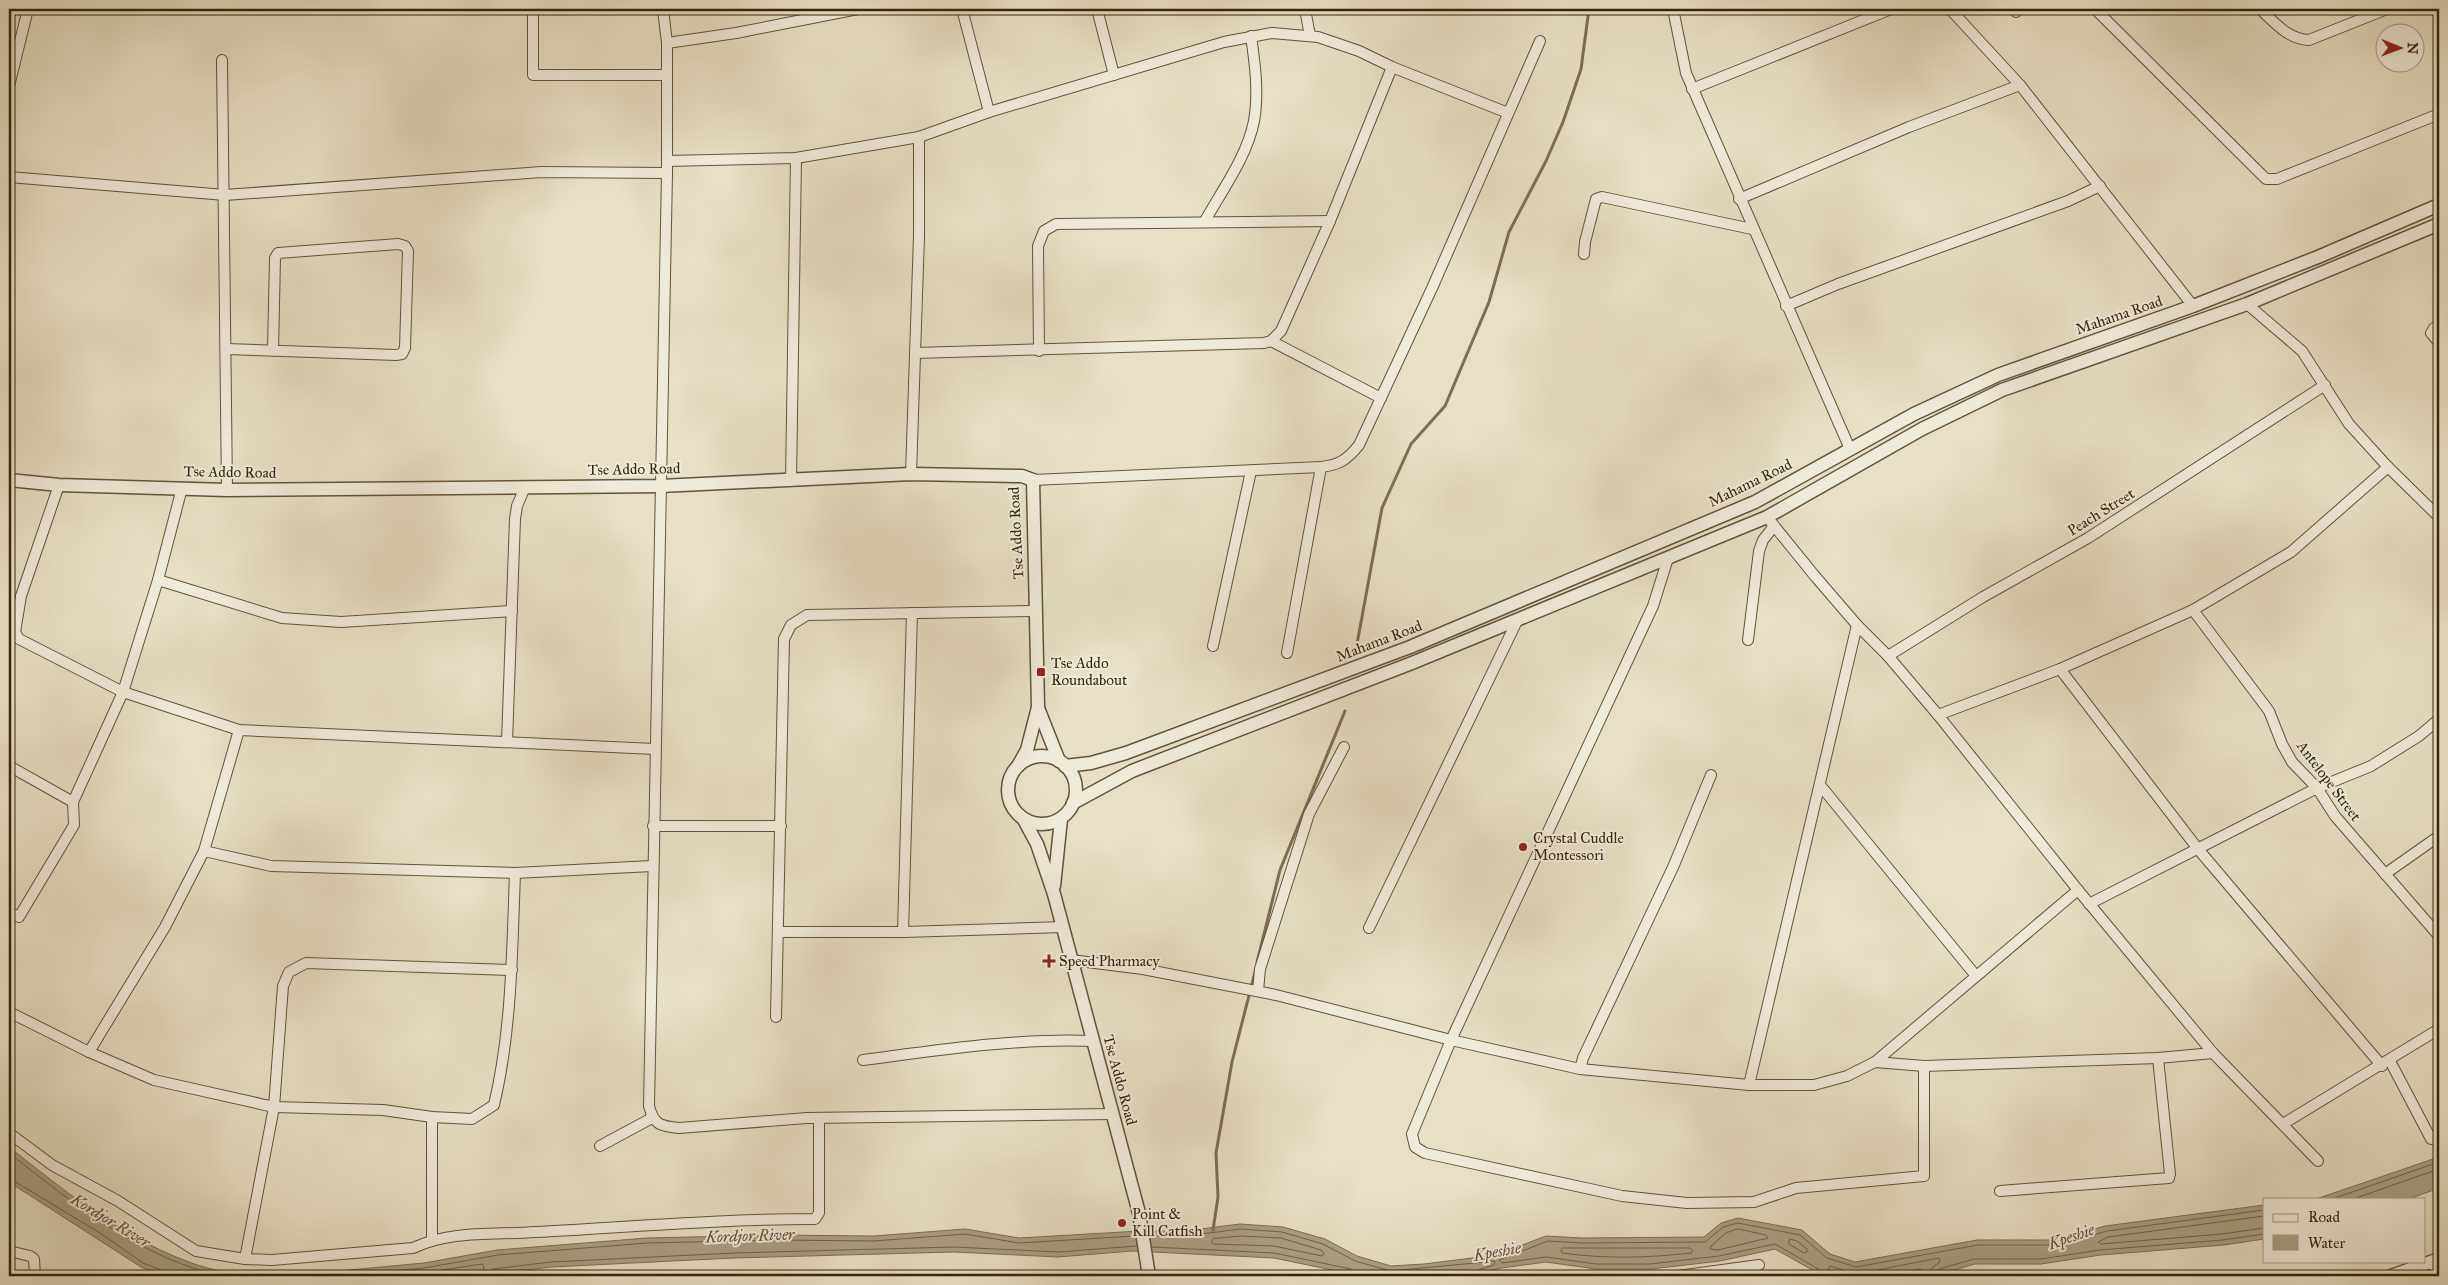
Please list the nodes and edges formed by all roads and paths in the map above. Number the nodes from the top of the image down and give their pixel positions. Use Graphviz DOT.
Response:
graph roads {
  1 [pos="28,9"];
  2 [pos="533,9"];
  3 [pos="663,9"];
  4 [pos="795,9"];
  5 [pos="858,9"];
  6 [pos="962,9"];
  7 [pos="1097,9"];
  8 [pos="1305,9"];
  9 [pos="1673,9"];
  10 [pos="1892,9"];
  11 [pos="1950,9"];
  12 [pos="2095,9"];
  13 [pos="2260,9"];
  14 [pos="2387,9"];
  15 [pos="796,21"];
  16 [pos="1251,36"];
  17 [pos="1310,36"];
  18 [pos="1540,40"];
  19 [pos="667,43"];
  20 [pos="222,60"];
  21 [pos="1392,67"];
  22 [pos="1114,75"];
  23 [pos="667,76"];
  24 [pos="2020,85"];
  25 [pos="9,86"];
  26 [pos="1692,89"];
  27 [pos="989,112"];
  28 [pos="1508,113"];
  29 [pos="2439,114"];
  30 [pos="919,137"];
  31 [pos="796,158"];
  32 [pos="667,161"];
  33 [pos="668,173"];
  34 [pos="9,176"];
  35 [pos="2100,186"];
  36 [pos="225,195"];
  37 [pos="1739,199"];
  38 [pos="2439,205"];
  39 [pos="1205,221"];
  40 [pos="1330,222"];
  41 [pos="2439,224"];
  42 [pos="1752,229"];
  43 [pos="1584,254"];
  44 [pos="2247,304"];
  45 [pos="1786,306"];
  46 [pos="2192,306"];
  47 [pos="2439,326"];
  48 [pos="1271,341"];
  49 [pos="2439,343"];
  50 [pos="226,349"];
  51 [pos="273,351"];
  52 [pos="1039,351"];
  53 [pos="915,353"];
  54 [pos="2325,385"];
  55 [pos="1380,398"];
  56 [pos="1850,449"];
  57 [pos="1321,467"];
  58 [pos="2388,467"];
  59 [pos="1251,470"];
  60 [pos="911,474"];
  61 [pos="9,480"];
  62 [pos="1033,480"];
  63 [pos="791,481"];
  64 [pos="59,485"];
  65 [pos="660,486"];
  66 [pos="525,487"];
  67 [pos="182,488"];
  68 [pos="227,490"];
  69 [pos="2439,517"];
  70 [pos="1770,522"];
  71 [pos="1668,558"];
  72 [pos="158,580"];
  73 [pos="2193,610"];
  74 [pos="512,612"];
  75 [pos="1036,612"];
  76 [pos="912,613"];
  77 [pos="1517,621"];
  78 [pos="1857,625"];
  79 [pos="1748,640"];
  80 [pos="1213,646"];
  81 [pos="1287,653"];
  82 [pos="1888,656"];
  83 [pos="2060,669"];
  84 [pos="123,692"];
  85 [pos="1038,707"];
  86 [pos="1938,715"];
  87 [pos="2439,718"];
  88 [pos="239,730"];
  89 [pos="507,742"];
  90 [pos="1344,747"];
  91 [pos="655,749"];
  92 [pos="1062,764"];
  93 [pos="9,766"];
  94 [pos="1018,766"];
  95 [pos="1710,775"];
  96 [pos="1820,785"];
  97 [pos="2317,788"];
  98 [pos="73,802"];
  99 [pos="1073,803"];
  100 [pos="1061,818"];
  101 [pos="1024,820"];
  102 [pos="653,826"];
  103 [pos="780,826"];
  104 [pos="2439,836"];
  105 [pos="2198,849"];
  106 [pos="204,851"];
  107 [pos="652,866"];
  108 [pos="515,873"];
  109 [pos="2385,874"];
  110 [pos="2078,890"];
  111 [pos="1054,894"];
  112 [pos="2090,904"];
  113 [pos="9,912"];
  114 [pos="1063,927"];
  115 [pos="1369,928"];
  116 [pos="778,932"];
  117 [pos="903,932"];
  118 [pos="2439,936"];
  119 [pos="1071,960"];
  120 [pos="512,970"];
  121 [pos="1976,976"];
  122 [pos="1257,991"];
  123 [pos="9,1012"];
  124 [pos="776,1018"];
  125 [pos="2439,1029"];
  126 [pos="1451,1040"];
  127 [pos="1093,1041"];
  128 [pos="90,1052"];
  129 [pos="2213,1053"];
  130 [pos="2158,1058"];
  131 [pos="863,1060"];
  132 [pos="1874,1062"];
  133 [pos="2386,1063"];
  134 [pos="1924,1066"];
  135 [pos="1580,1069"];
  136 [pos="1749,1085"];
  137 [pos="274,1107"];
  138 [pos="1112,1114"];
  139 [pos="432,1117"];
  140 [pos="652,1118"];
  141 [pos="818,1118"];
  142 [pos="2283,1124"];
  143 [pos="9,1133"];
  144 [pos="2439,1136"];
  145 [pos="600,1146"];
  146 [pos="2318,1161"];
  147 [pos="2000,1190"];
  148 [pos="432,1239"];
  149 [pos="9,1251"];
  150 [pos="245,1259"];
  151 [pos="2436,1260"];
  152 [pos="1759,1265"];
  153 [pos="34,1276"];
  154 [pos="1149,1276"];
  155 [pos="1678,1276"];
  156 [pos="2390,1276"];
  157 [pos="2436,1276"];
  1 -- 25 [label="street"];
  2 -- 23 [label="street"];
  3 -- 19 [label="street"];
  4 -- 15 [label="street"];
  5 -- 15 [label="street"];
  6 -- 27 [label="street"];
  7 -- 22 [label="street"];
  8 -- 17 [label="street"];
  9 -- 26 [label="street"];
  10 -- 26 [label="street"];
  11 -- 24 [label="street"];
  12 -- 29 [label="street"];
  13 -- 14 [label="street"];
  15 -- 19 [label="street"];
  16 -- 17 [label="street"];
  16 -- 22 [label="street"];
  16 -- 39 [label="street"];
  17 -- 21 [label="street"];
  18 -- 28 [label="street"];
  19 -- 23 [label="street"];
  20 -- 36 [label="street"];
  21 -- 28 [label="street"];
  21 -- 40 [label="street"];
  22 -- 27 [label="street"];
  23 -- 32 [label="street"];
  24 -- 35 [label="street"];
  24 -- 37 [label="street"];
  26 -- 37 [label="street"];
  27 -- 30 [label="street"];
  28 -- 55 [label="street"];
  30 -- 31 [label="street"];
  30 -- 53 [label="street"];
  31 -- 32 [label="street"];
  31 -- 63 [label="street"];
  32 -- 33 [label="street"];
  33 -- 36 [label="street"];
  33 -- 65 [label="street"];
  34 -- 36 [label="street"];
  35 -- 45 [label="street"];
  35 -- 46 [label="street"];
  36 -- 50 [label="street"];
  37 -- 42 [label="street"];
  38 -- 46 [label="street, Mahama Road"];
  39 -- 40 [label="street"];
  39 -- 52 [label="street"];
  40 -- 48 [label="street"];
  41 -- 44 [label="street"];
  42 -- 43 [label="street"];
  42 -- 45 [label="street"];
  44 -- 54 [label="street"];
  44 -- 70 [label="street"];
  45 -- 56 [label="street"];
  46 -- 56 [label="street, Mahama Road"];
  47 -- 49 [label="street"];
  48 -- 52 [label="street"];
  48 -- 55 [label="street"];
  50 -- 51 [label="street"];
  50 -- 68 [label="street"];
  51 -- 51 [label="street"];
  52 -- 53 [label="street"];
  53 -- 60 [label="street"];
  54 -- 58 [label="street"];
  54 -- 82 [label="street, Peach Street"];
  55 -- 57 [label="street"];
  56 -- 92 [label="street, Mahama Road"];
  57 -- 59 [label="street"];
  57 -- 81 [label="street"];
  58 -- 69 [label="street"];
  58 -- 73 [label="street"];
  59 -- 62 [label="street"];
  59 -- 80 [label="street"];
  60 -- 62 [label="street, Tse Addo Road"];
  60 -- 63 [label="street, Tse Addo Road"];
  61 -- 64 [label="street, Tse Addo Road"];
  62 -- 75 [label="street, Tse Addo Road"];
  63 -- 65 [label="street, Tse Addo Road"];
  64 -- 67 [label="street, Tse Addo Road"];
  64 -- 84 [label="street"];
  65 -- 66 [label="street, Tse Addo Road"];
  65 -- 91 [label="street"];
  66 -- 68 [label="street, Tse Addo Road"];
  66 -- 74 [label="street"];
  67 -- 68 [label="street, Tse Addo Road"];
  67 -- 72 [label="street"];
  70 -- 71 [label="street"];
  70 -- 78 [label="street"];
  70 -- 79 [label="street"];
  71 -- 77 [label="street"];
  71 -- 126 [label="street"];
  72 -- 74 [label="street"];
  72 -- 84 [label="street"];
  73 -- 83 [label="street"];
  73 -- 97 [label="street, Antelope Street"];
  74 -- 89 [label="street"];
  75 -- 76 [label="street"];
  75 -- 85 [label="street, Tse Addo Road"];
  76 -- 103 [label="street"];
  76 -- 117 [label="street"];
  77 -- 99 [label="street"];
  77 -- 115 [label="street"];
  78 -- 82 [label="street"];
  78 -- 96 [label="street"];
  82 -- 86 [label="street"];
  83 -- 86 [label="street"];
  83 -- 105 [label="street"];
  84 -- 88 [label="street"];
  84 -- 98 [label="street"];
  85 -- 92 [label="street, Tse Addo Road"];
  85 -- 94 [label="street, Tse Addo Road"];
  86 -- 110 [label="street"];
  87 -- 97 [label="street"];
  88 -- 89 [label="street"];
  88 -- 106 [label="street"];
  89 -- 91 [label="street"];
  90 -- 122 [label="street"];
  91 -- 102 [label="street"];
  92 -- 94 [label="street"];
  92 -- 99 [label="street"];
  93 -- 98 [label="street"];
  94 -- 101 [label="street"];
  95 -- 135 [label="street"];
  96 -- 121 [label="street"];
  96 -- 136 [label="street"];
  97 -- 105 [label="street"];
  97 -- 109 [label="street, Antelope Street"];
  98 -- 113 [label="street"];
  99 -- 100 [label="street"];
  100 -- 101 [label="street"];
  100 -- 111 [label="street, Tse Addo Road"];
  101 -- 111 [label="street, Tse Addo Road"];
  102 -- 103 [label="street"];
  102 -- 107 [label="street"];
  103 -- 116 [label="street"];
  104 -- 109 [label="street"];
  105 -- 112 [label="street"];
  105 -- 133 [label="street"];
  106 -- 108 [label="street"];
  106 -- 128 [label="street"];
  107 -- 108 [label="street"];
  107 -- 140 [label="street"];
  108 -- 120 [label="street"];
  109 -- 118 [label="street, Antelope Street"];
  110 -- 112 [label="street"];
  110 -- 121 [label="street"];
  111 -- 114 [label="street, Tse Addo Road"];
  112 -- 129 [label="street"];
  114 -- 117 [label="street"];
  114 -- 119 [label="street, Tse Addo Road"];
  116 -- 117 [label="street"];
  116 -- 124 [label="street"];
  119 -- 122 [label="street"];
  119 -- 127 [label="street, Tse Addo Road"];
  120 -- 137 [label="street"];
  120 -- 139 [label="street"];
  121 -- 132 [label="street"];
  122 -- 126 [label="street"];
  123 -- 128 [label="street"];
  125 -- 133 [label="street"];
  126 -- 134 [label="street"];
  126 -- 135 [label="street"];
  127 -- 131 [label="street"];
  127 -- 138 [label="street, Tse Addo Road"];
  128 -- 137 [label="street"];
  129 -- 130 [label="street"];
  129 -- 142 [label="street"];
  130 -- 134 [label="street"];
  130 -- 147 [label="street"];
  132 -- 134 [label="street"];
  132 -- 136 [label="street"];
  133 -- 142 [label="street"];
  133 -- 144 [label="street"];
  135 -- 136 [label="street"];
  137 -- 139 [label="street"];
  137 -- 150 [label="street"];
  138 -- 141 [label="street"];
  138 -- 154 [label="street, Tse Addo Road"];
  139 -- 148 [label="street"];
  140 -- 141 [label="street"];
  140 -- 145 [label="street"];
  141 -- 148 [label="street"];
  142 -- 146 [label="street"];
  143 -- 150 [label="street"];
  148 -- 150 [label="street"];
  149 -- 153 [label="street"];
  151 -- 156 [label="street"];
  151 -- 157 [label="street"];
  152 -- 155 [label="street"];
}
